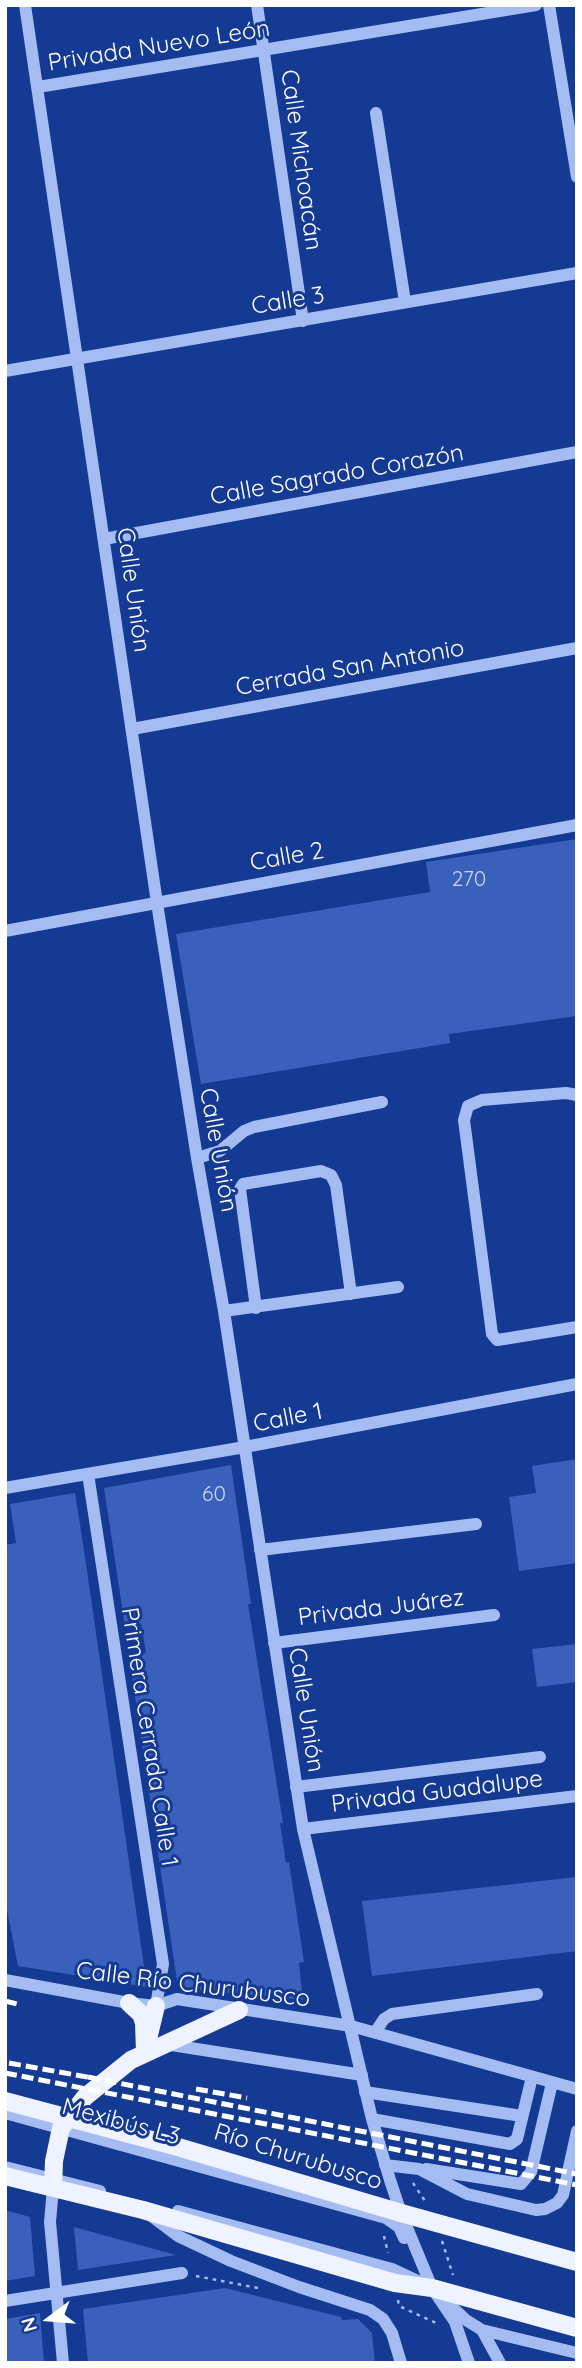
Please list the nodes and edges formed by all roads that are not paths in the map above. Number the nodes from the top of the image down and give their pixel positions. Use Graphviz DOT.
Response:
graph roads {
  1 [pos="25,5"];
  2 [pos="257,5"];
  3 [pos="536,5"];
  4 [pos="549,5"];
  5 [pos="264,50"];
  6 [pos="38,87"];
  7 [pos="376,113"];
  8 [pos="577,177"];
  9 [pos="577,273"];
  10 [pos="405,303"];
  11 [pos="303,321"];
  12 [pos="77,357"];
  13 [pos="5,371"];
  14 [pos="577,452"];
  15 [pos="104,539"];
  16 [pos="577,648"];
  17 [pos="132,729"];
  18 [pos="577,825"];
  19 [pos="157,903"];
  20 [pos="5,932"];
  21 [pos="577,1095"];
  22 [pos="382,1102"];
  23 [pos="197,1158"];
  24 [pos="398,1287"];
  25 [pos="351,1294"];
  26 [pos="256,1308"];
  27 [pos="225,1311"];
  28 [pos="577,1327"];
  29 [pos="577,1384"];
  30 [pos="245,1447"];
  31 [pos="88,1474"];
  32 [pos="5,1488"];
  33 [pos="476,1524"];
  34 [pos="260,1550"];
  35 [pos="494,1615"];
  36 [pos="274,1643"];
  37 [pos="540,1757"];
  38 [pos="296,1787"];
  39 [pos="577,1796"];
  40 [pos="303,1829"];
  41 [pos="5,1980"];
  42 [pos="537,1994"];
  43 [pos="129,2003"];
  44 [pos="156,2006"];
  45 [pos="239,2010"];
  46 [pos="351,2026"];
  47 [pos="376,2031"];
  48 [pos="163,2044"];
  49 [pos="145,2052"];
  50 [pos="362,2075"];
  51 [pos="532,2077"];
  52 [pos="552,2083"];
  53 [pos="577,2089"];
  54 [pos="365,2092"];
  55 [pos="5,2101"];
  56 [pos="5,2113"];
  57 [pos="523,2116"];
  58 [pos="372,2119"];
  59 [pos="64,2123"];
  60 [pos="577,2131"];
  61 [pos="385,2165"];
  62 [pos="5,2167"];
  63 [pos="419,2168"];
  64 [pos="5,2176"];
  65 [pos="53,2183"];
  66 [pos="143,2210"];
  67 [pos="401,2213"];
  68 [pos="577,2262"];
  69 [pos="182,2273"];
  70 [pos="432,2288"];
  71 [pos="56,2294"];
  72 [pos="5,2301"];
  73 [pos="577,2328"];
  74 [pos="482,2330"];
  75 [pos="577,2353"];
  76 [pos="63,2363"];
  77 [pos="401,2363"];
  78 [pos="469,2363"];
  79 [pos="500,2363"];
  1 -- 6 [label="street, Calle Unión"];
  2 -- 5 [label="street, Calle Michoacán"];
  3 -- 5 [label="street, Privada Nuevo León"];
  4 -- 8 [label="street"];
  5 -- 6 [label="street, Privada Nuevo León"];
  5 -- 11 [label="street, Calle Michoacán"];
  6 -- 12 [label="street, Calle Unión"];
  7 -- 10 [label="street"];
  9 -- 10 [label="street, Calle 3"];
  10 -- 11 [label="street, Calle 3"];
  11 -- 12 [label="street, Calle 3"];
  12 -- 13 [label="street, Calle 3"];
  12 -- 15 [label="street, Calle Unión"];
  14 -- 15 [label="street, Calle Sagrado Corazón"];
  15 -- 17 [label="street, Calle Unión"];
  16 -- 17 [label="street, Cerrada San Antonio"];
  17 -- 19 [label="street, Calle Unión"];
  18 -- 19 [label="street, Calle 2"];
  19 -- 20 [label="street, Calle 2"];
  19 -- 23 [label="street, Calle Unión"];
  21 -- 28 [label="street"];
  22 -- 23 [label="street"];
  23 -- 27 [label="street, Calle Unión"];
  24 -- 25 [label="street"];
  25 -- 26 [label="street"];
  25 -- 26 [label="street"];
  26 -- 27 [label="street"];
  27 -- 30 [label="street, Calle Unión"];
  29 -- 30 [label="street, Calle 1"];
  30 -- 31 [label="street, Calle 1"];
  30 -- 34 [label="street, Calle Unión"];
  31 -- 32 [label="street, Calle 1"];
  31 -- 44 [label="street, Primera Cerrada Calle 1"];
  33 -- 34 [label="street"];
  34 -- 36 [label="street, Calle Unión"];
  35 -- 36 [label="street, Privada Juárez"];
  36 -- 38 [label="street, Calle Unión"];
  37 -- 38 [label="street"];
  38 -- 40 [label="street, Calle Unión"];
  39 -- 40 [label="street, Privada Guadalupe"];
  40 -- 46 [label="street, Calle Unión"];
  41 -- 43 [label="street, Calle Río Churubusco"];
  42 -- 47 [label="street"];
  43 -- 44 [label="street, Calle Río Churubusco"];
  43 -- 49 [label="main road"];
  44 -- 45 [label="street, Calle Río Churubusco"];
  44 -- 49 [label="main road"];
  45 -- 46 [label="street, Calle Río Churubusco"];
  45 -- 48 [label="main road"];
  46 -- 47 [label="street, Calle Río Churubusco"];
  46 -- 50 [label="street, Calle Unión"];
  47 -- 51 [label="street, Calle Río Churubusco"];
  48 -- 49 [label="main road"];
  48 -- 50 [label="street"];
  49 -- 59 [label="main road"];
  50 -- 54 [label="street, Calle Unión"];
  51 -- 52 [label="street, Calle Río Churubusco"];
  51 -- 57 [label="street"];
  52 -- 53 [label="street, Calle Río Churubusco"];
  52 -- 63 [label="street"];
  54 -- 57 [label="street"];
  54 -- 58 [label="street, Calle Unión"];
  55 -- 59 [label="main road, Río Churubusco"];
  56 -- 59 [label="street, Mexibús L3"];
  57 -- 58 [label="street"];
  58 -- 61 [label="street, Calle Unión"];
  59 -- 65 [label="main road"];
  59 -- 67 [label="main road, Río Churubusco"];
  59 -- 70 [label="street, Mexibús L3"];
  60 -- 63 [label="street"];
  61 -- 63 [label="street"];
  61 -- 67 [label="street, Calle Unión"];
  62 -- 65 [label="street, Mexibús L3"];
  64 -- 65 [label="main road"];
  65 -- 66 [label="main road"];
  65 -- 70 [label="street, Mexibús L3"];
  65 -- 71 [label="street"];
  66 -- 70 [label="main road"];
  66 -- 77 [label="street"];
  67 -- 68 [label="main road, Río Churubusco"];
  67 -- 70 [label="street, Calle Unión"];
  69 -- 71 [label="street"];
  70 -- 73 [label="main road"];
  70 -- 74 [label="street, Mexibús L3"];
  70 -- 78 [label="street"];
  71 -- 72 [label="street"];
  71 -- 76 [label="street"];
  74 -- 75 [label="street, Mexibús L3"];
  74 -- 79 [label="street, Mexibús L3"];
}
